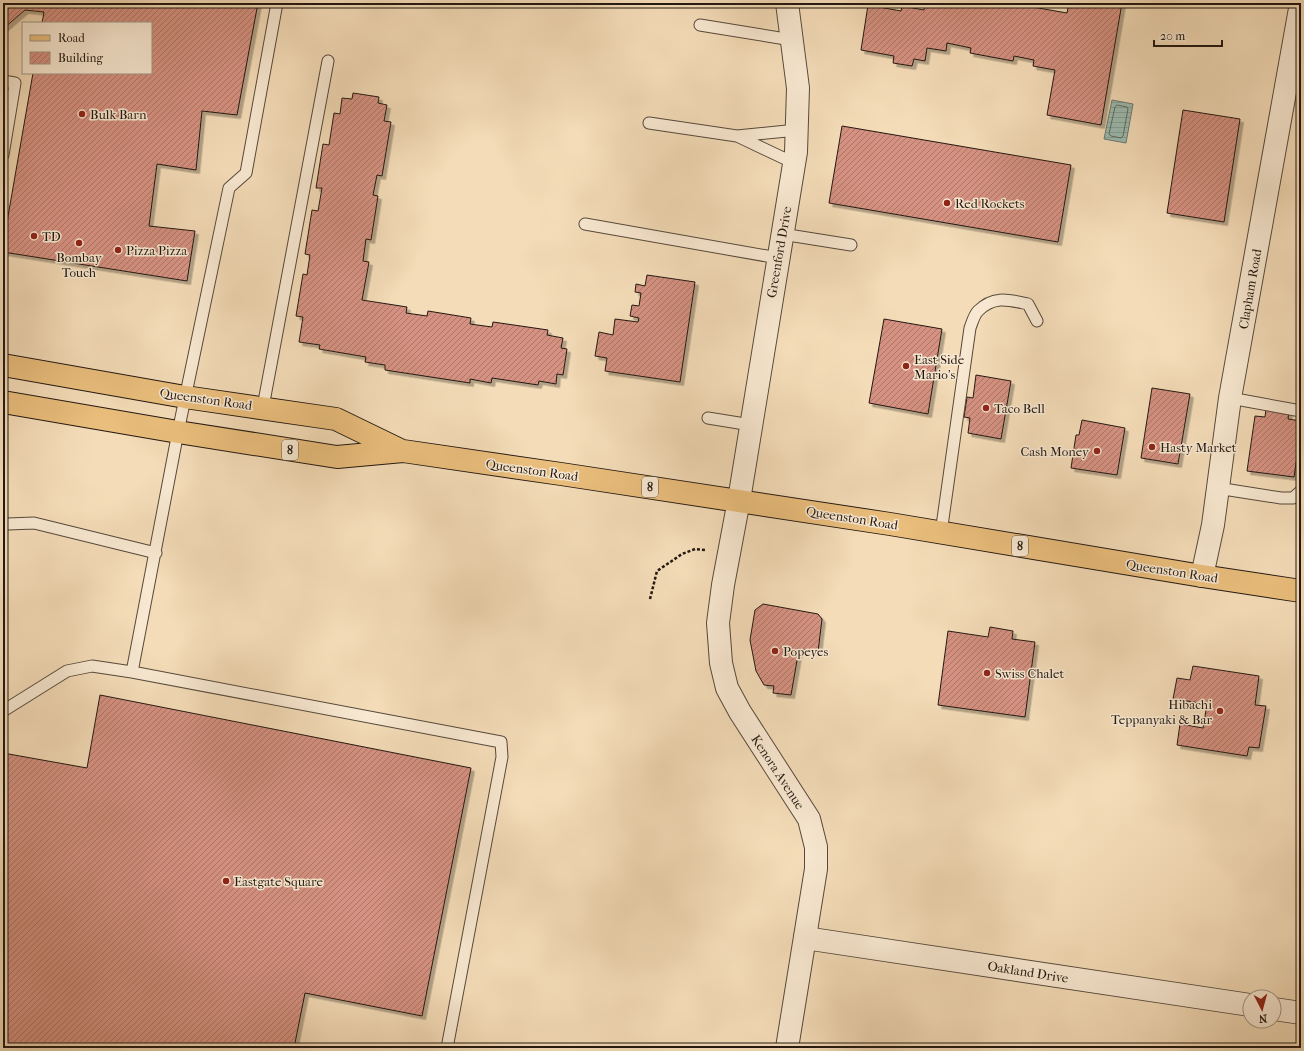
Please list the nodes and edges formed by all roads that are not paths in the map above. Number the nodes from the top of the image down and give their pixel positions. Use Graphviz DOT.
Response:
graph roads {
  1 [pos="277,3"];
  2 [pos="787,3"];
  3 [pos="1301,3"];
  4 [pos="700,24"];
  5 [pos="792,40"];
  6 [pos="328,61"];
  7 [pos="3,81"];
  8 [pos="649,123"];
  9 [pos="796,130"];
  10 [pos="737,136"];
  11 [pos="3,155"];
  12 [pos="794,162"];
  13 [pos="585,224"];
  14 [pos="782,234"];
  15 [pos="851,245"];
  16 [pos="778,258"];
  17 [pos="1038,320"];
  18 [pos="3,365"];
  19 [pos="185,397"];
  20 [pos="1230,398"];
  21 [pos="3,402"];
  22 [pos="263,407"];
  23 [pos="1301,411"];
  24 [pos="708,418"];
  25 [pos="751,425"];
  26 [pos="178,432"];
  27 [pos="403,451"];
  28 [pos="1217,488"];
  29 [pos="1301,491"];
  30 [pos="739,500"];
  31 [pos="3,522"];
  32 [pos="941,533"];
  33 [pos="156,553"];
  34 [pos="1202,576"];
  35 [pos="1301,591"];
  36 [pos="132,672"];
  37 [pos="3,711"];
  38 [pos="805,938"];
  39 [pos="1242,1004"];
  40 [pos="1282,1010"];
  41 [pos="1301,1013"];
  42 [pos="447,1048"];
  43 [pos="787,1048"];
  1 -- 19 [label="lane"];
  2 -- 5 [label="street, Greenford Drive"];
  3 -- 20 [label="street, Clapham Road"];
  4 -- 5 [label="lane"];
  5 -- 9 [label="street, Greenford Drive"];
  6 -- 22 [label="lane"];
  7 -- 11 [label="lane"];
  8 -- 10 [label="lane"];
  9 -- 10 [label="lane"];
  9 -- 12 [label="street, Greenford Drive"];
  10 -- 12 [label="lane"];
  12 -- 14 [label="street, Greenford Drive"];
  13 -- 16 [label="lane"];
  14 -- 15 [label="lane"];
  14 -- 16 [label="street, Greenford Drive"];
  16 -- 25 [label="street, Greenford Drive"];
  17 -- 32 [label="lane"];
  18 -- 19 [label="main road, Queenston Road / 8"];
  19 -- 22 [label="main road, Queenston Road / 8"];
  19 -- 26 [label="lane"];
  20 -- 23 [label="lane"];
  20 -- 28 [label="street, Clapham Road"];
  21 -- 26 [label="main road, Queenston Road / 8"];
  22 -- 27 [label="main road, Queenston Road / 8"];
  24 -- 25 [label="lane"];
  25 -- 30 [label="street, Greenford Drive"];
  26 -- 27 [label="main road, Queenston Road / 8"];
  26 -- 33 [label="lane"];
  27 -- 30 [label="main road, Queenston Road / 8"];
  28 -- 29 [label="lane"];
  28 -- 34 [label="street, Clapham Road"];
  30 -- 32 [label="main road, Queenston Road / 8"];
  30 -- 38 [label="street, Kenora Avenue"];
  31 -- 33 [label="lane"];
  32 -- 34 [label="main road, Queenston Road / 8"];
  33 -- 36 [label="lane"];
  34 -- 35 [label="main road, Queenston Road / 8"];
  36 -- 37 [label="lane"];
  36 -- 42 [label="lane"];
  38 -- 39 [label="street, Oakland Drive"];
  38 -- 43 [label="street, Kenora Avenue"];
  40 -- 41 [label="street"];
}
